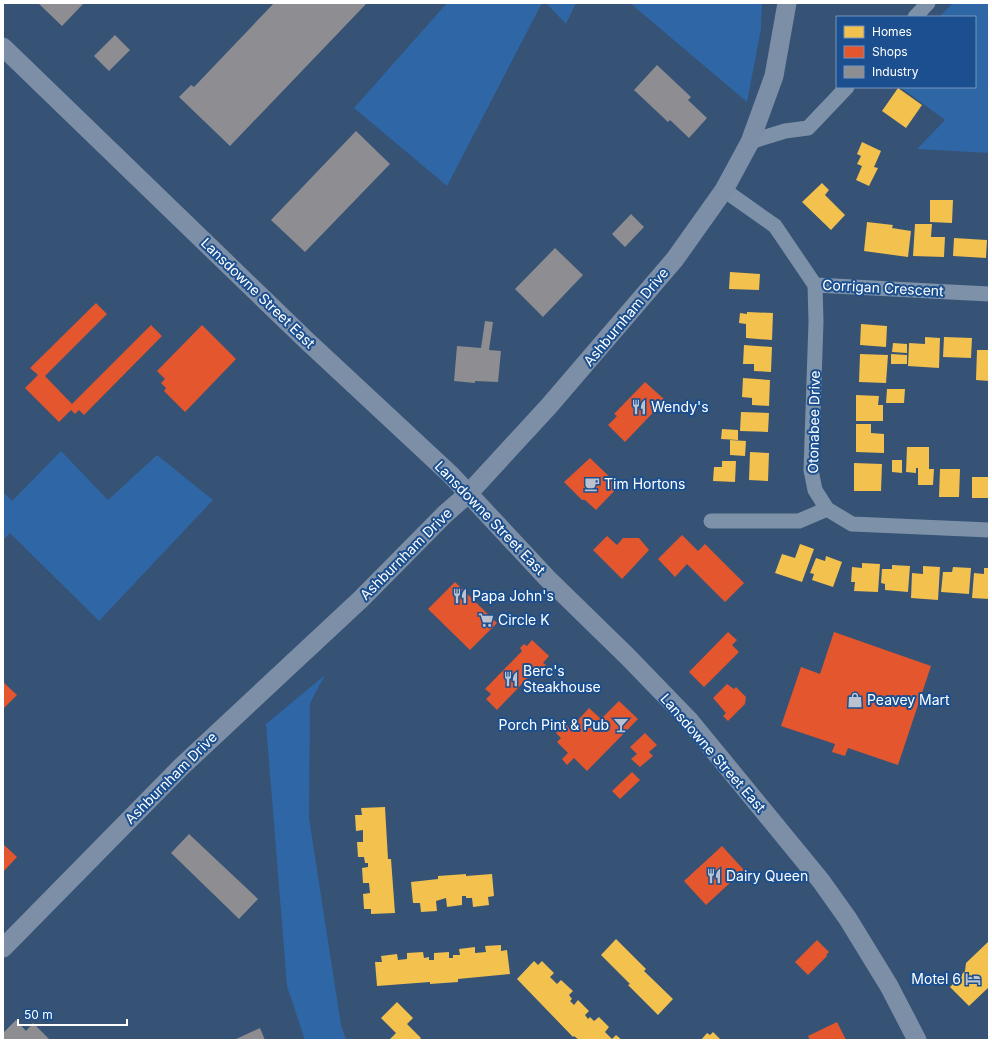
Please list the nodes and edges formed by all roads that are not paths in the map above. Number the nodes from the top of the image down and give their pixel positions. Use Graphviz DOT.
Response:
graph roads {
  1 [pos="787,3"];
  2 [pos="928,3"];
  3 [pos="916,16"];
  4 [pos="3,47"];
  5 [pos="846,88"];
  6 [pos="750,142"];
  7 [pos="724,190"];
  8 [pos="815,285"];
  9 [pos="989,294"];
  10 [pos="468,494"];
  11 [pos="827,509"];
  12 [pos="711,521"];
  13 [pos="989,530"];
  14 [pos="3,948"];
  15 [pos="917,1040"];
  1 -- 6 [label="main road, Ashburnham Drive"];
  2 -- 3 [label="street"];
  4 -- 10 [label="main road, Lansdowne Street East"];
  5 -- 6 [label="street"];
  6 -- 7 [label="main road, Ashburnham Drive"];
  7 -- 8 [label="street, Corrigan Crescent"];
  7 -- 10 [label="main road, Ashburnham Drive"];
  8 -- 9 [label="street, Corrigan Crescent"];
  8 -- 11 [label="street, Otonabee Drive"];
  10 -- 14 [label="main road, Ashburnham Drive"];
  10 -- 15 [label="main road, Lansdowne Street East"];
  11 -- 12 [label="street"];
  11 -- 13 [label="street, Otonabee Drive"];
}
